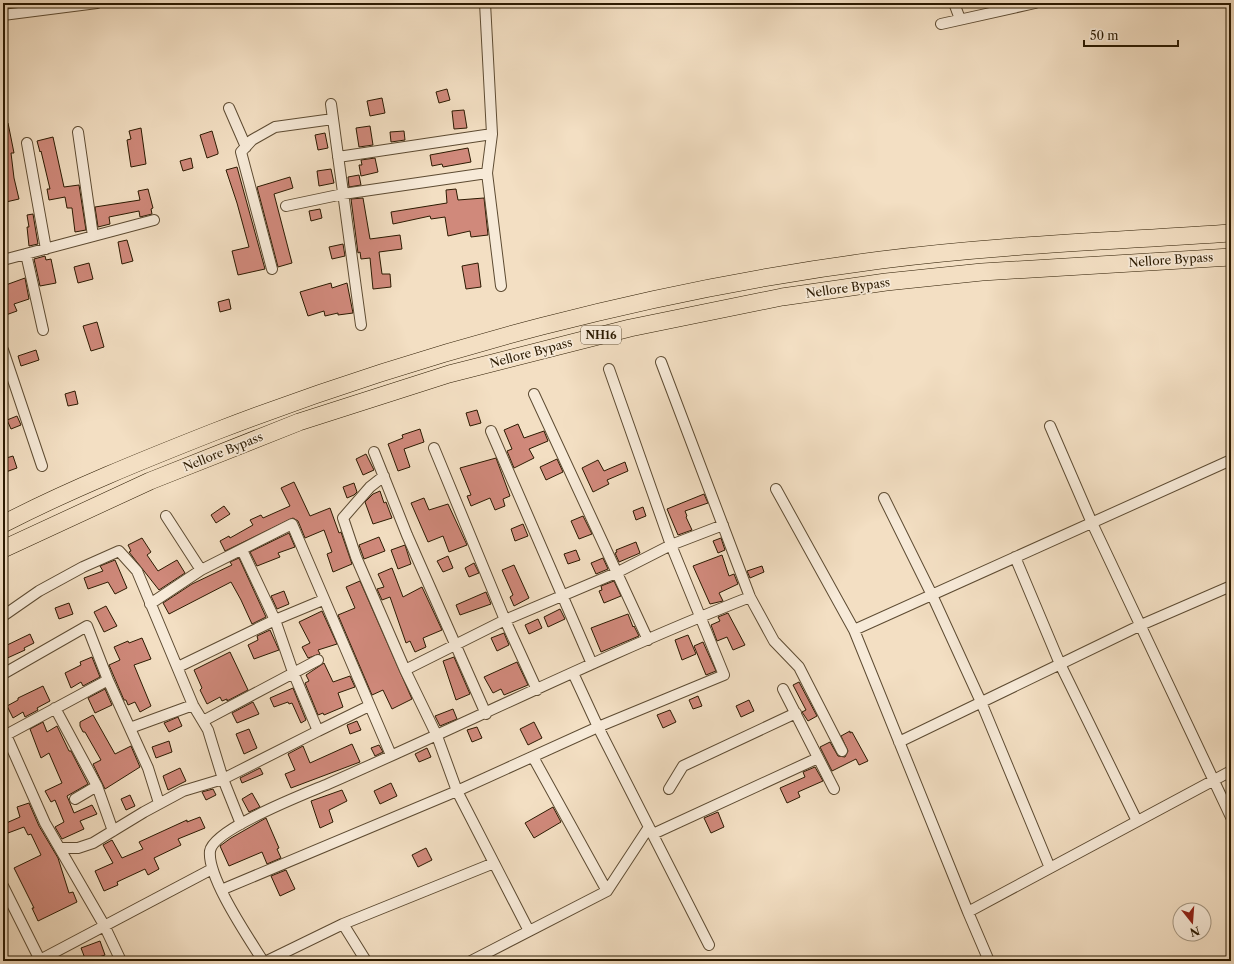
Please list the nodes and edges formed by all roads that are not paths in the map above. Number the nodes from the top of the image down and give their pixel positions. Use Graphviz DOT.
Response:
graph roads {
  1 [pos="97,3"];
  2 [pos="485,3"];
  3 [pos="954,3"];
  4 [pos="1035,3"];
  5 [pos="3,15"];
  6 [pos="960,19"];
  7 [pos="941,24"];
  8 [pos="331,104"];
  9 [pos="229,108"];
  10 [pos="333,119"];
  11 [pos="78,132"];
  12 [pos="492,134"];
  13 [pos="27,143"];
  14 [pos="246,147"];
  15 [pos="338,157"];
  16 [pos="487,173"];
  17 [pos="343,194"];
  18 [pos="286,206"];
  19 [pos="154,220"];
  20 [pos="1231,233"];
  21 [pos="93,236"];
  22 [pos="46,249"];
  23 [pos="26,254"];
  24 [pos="1231,257"];
  25 [pos="3,260"];
  26 [pos="272,269"];
  27 [pos="501,286"];
  28 [pos="361,325"];
  29 [pos="43,330"];
  30 [pos="3,350"];
  31 [pos="660,362"];
  32 [pos="609,369"];
  33 [pos="534,394"];
  34 [pos="1050,426"];
  35 [pos="491,431"];
  36 [pos="434,448"];
  37 [pos="374,452"];
  38 [pos="1231,460"];
  39 [pos="42,466"];
  40 [pos="384,476"];
  41 [pos="776,489"];
  42 [pos="884,498"];
  43 [pos="166,516"];
  44 [pos="1092,523"];
  45 [pos="3,524"];
  46 [pos="723,525"];
  47 [pos="671,545"];
  48 [pos="3,549"];
  49 [pos="242,550"];
  50 [pos="1015,557"];
  51 [pos="201,570"];
  52 [pos="616,573"];
  53 [pos="1231,586"];
  54 [pos="932,595"];
  55 [pos="562,597"];
  56 [pos="750,597"];
  57 [pos="323,600"];
  58 [pos="150,604"];
  59 [pos="3,616"];
  60 [pos="699,616"];
  61 [pos="275,620"];
  62 [pos="505,620"];
  63 [pos="1141,625"];
  64 [pos="854,630"];
  65 [pos="648,640"];
  66 [pos="456,646"];
  67 [pos="318,660"];
  68 [pos="592,664"];
  69 [pos="1060,664"];
  70 [pos="178,667"];
  71 [pos="405,670"];
  72 [pos="293,672"];
  73 [pos="573,673"];
  74 [pos="3,674"];
  75 [pos="108,680"];
  76 [pos="783,688"];
  77 [pos="537,690"];
  78 [pos="981,702"];
  79 [pos="193,705"];
  80 [pos="369,706"];
  81 [pos="55,708"];
  82 [pos="796,713"];
  83 [pos="486,714"];
  84 [pos="203,721"];
  85 [pos="598,727"];
  86 [pos="130,728"];
  87 [pos="318,731"];
  88 [pos="437,736"];
  89 [pos="899,742"];
  90 [pos="842,751"];
  91 [pos="391,755"];
  92 [pos="533,757"];
  93 [pos="818,758"];
  94 [pos="1231,771"];
  95 [pos="223,779"];
  96 [pos="1213,780"];
  97 [pos="97,786"];
  98 [pos="669,789"];
  99 [pos="834,789"];
  100 [pos="457,791"];
  101 [pos="75,799"];
  102 [pos="159,803"];
  103 [pos="1231,817"];
  104 [pos="1137,821"];
  105 [pos="241,824"];
  106 [pos="651,830"];
  107 [pos="113,831"];
  108 [pos="61,848"];
  109 [pos="494,862"];
  110 [pos="1050,868"];
  111 [pos="212,869"];
  112 [pos="3,886"];
  113 [pos="221,890"];
  114 [pos="607,891"];
  115 [pos="968,912"];
  116 [pos="343,924"];
  117 [pos="104,925"];
  118 [pos="529,931"];
  119 [pos="709,945"];
  120 [pos="55,957"];
  121 [pos="39,960"];
  122 [pos="121,961"];
  123 [pos="262,961"];
  124 [pos="267,961"];
  125 [pos="366,961"];
  126 [pos="471,961"];
  127 [pos="989,961"];
  1 -- 5 [label="street"];
  2 -- 12 [label="street"];
  3 -- 6 [label="street"];
  4 -- 6 [label="street"];
  6 -- 7 [label="street"];
  8 -- 10 [label="street"];
  9 -- 14 [label="street"];
  10 -- 14 [label="street"];
  10 -- 15 [label="street"];
  11 -- 21 [label="street"];
  12 -- 15 [label="street"];
  12 -- 16 [label="street"];
  13 -- 22 [label="street"];
  14 -- 26 [label="street"];
  15 -- 17 [label="street"];
  16 -- 17 [label="street"];
  16 -- 27 [label="street"];
  17 -- 18 [label="street"];
  17 -- 28 [label="street"];
  19 -- 21 [label="street"];
  20 -- 45 [label="highway, Nellore Bypass / NH16"];
  21 -- 22 [label="street"];
  22 -- 23 [label="street"];
  23 -- 25 [label="street"];
  23 -- 29 [label="street"];
  24 -- 48 [label="highway, Nellore Bypass / NH16"];
  30 -- 39 [label="street"];
  31 -- 46 [label="street"];
  32 -- 47 [label="street"];
  33 -- 52 [label="street"];
  34 -- 44 [label="street"];
  35 -- 55 [label="street"];
  36 -- 62 [label="street"];
  37 -- 40 [label="street"];
  38 -- 44 [label="street"];
  40 -- 66 [label="street"];
  40 -- 71 [label="street"];
  41 -- 64 [label="street"];
  42 -- 54 [label="street"];
  43 -- 51 [label="street"];
  44 -- 50 [label="street"];
  44 -- 63 [label="street"];
  46 -- 47 [label="street"];
  46 -- 56 [label="street"];
  47 -- 52 [label="street"];
  47 -- 60 [label="street"];
  49 -- 51 [label="street"];
  49 -- 57 [label="street"];
  49 -- 61 [label="street"];
  50 -- 54 [label="street"];
  50 -- 69 [label="street"];
  51 -- 58 [label="street"];
  52 -- 55 [label="street"];
  52 -- 65 [label="street"];
  53 -- 63 [label="street"];
  54 -- 64 [label="street"];
  54 -- 78 [label="street"];
  55 -- 62 [label="street"];
  55 -- 68 [label="street"];
  56 -- 60 [label="street"];
  56 -- 90 [label="street"];
  57 -- 61 [label="street"];
  57 -- 80 [label="street"];
  58 -- 59 [label="street"];
  58 -- 70 [label="street"];
  60 -- 65 [label="street"];
  60 -- 85 [label="street"];
  61 -- 70 [label="street"];
  61 -- 72 [label="street"];
  62 -- 66 [label="street"];
  62 -- 77 [label="street"];
  63 -- 69 [label="street"];
  63 -- 96 [label="street"];
  64 -- 89 [label="street"];
  65 -- 68 [label="street"];
  66 -- 71 [label="street"];
  66 -- 83 [label="street"];
  67 -- 72 [label="street"];
  68 -- 73 [label="street"];
  69 -- 78 [label="street"];
  69 -- 104 [label="street"];
  70 -- 79 [label="street"];
  71 -- 88 [label="street"];
  72 -- 84 [label="street"];
  72 -- 87 [label="street"];
  73 -- 77 [label="street"];
  73 -- 85 [label="street"];
  74 -- 75 [label="street"];
  75 -- 81 [label="street"];
  75 -- 86 [label="street"];
  76 -- 82 [label="street"];
  77 -- 83 [label="street"];
  78 -- 89 [label="street"];
  78 -- 110 [label="street"];
  79 -- 84 [label="street"];
  79 -- 86 [label="street"];
  80 -- 87 [label="street"];
  80 -- 91 [label="street"];
  81 -- 97 [label="street"];
  81 -- 108 [label="street"];
  82 -- 93 [label="street"];
  82 -- 98 [label="street"];
  83 -- 88 [label="street"];
  84 -- 95 [label="street"];
  85 -- 92 [label="street"];
  85 -- 106 [label="street"];
  86 -- 102 [label="street"];
  87 -- 95 [label="street"];
  88 -- 91 [label="street"];
  88 -- 100 [label="street"];
  89 -- 115 [label="street"];
  91 -- 105 [label="street"];
  92 -- 100 [label="street"];
  92 -- 114 [label="street"];
  93 -- 99 [label="street"];
  93 -- 106 [label="street"];
  94 -- 96 [label="street"];
  95 -- 102 [label="street"];
  95 -- 105 [label="street"];
  96 -- 103 [label="street"];
  96 -- 104 [label="street"];
  97 -- 101 [label="street"];
  97 -- 107 [label="street"];
  100 -- 109 [label="street"];
  100 -- 113 [label="street"];
  102 -- 107 [label="street"];
  104 -- 110 [label="street"];
  105 -- 111 [label="street"];
  106 -- 114 [label="street"];
  106 -- 119 [label="street"];
  107 -- 108 [label="street"];
  108 -- 117 [label="street"];
  109 -- 116 [label="street"];
  109 -- 118 [label="street"];
  110 -- 115 [label="street"];
  111 -- 113 [label="street"];
  111 -- 117 [label="street"];
  112 -- 121 [label="street"];
  113 -- 123 [label="street"];
  114 -- 118 [label="street"];
  115 -- 127 [label="street"];
  116 -- 124 [label="street"];
  116 -- 125 [label="street"];
  117 -- 120 [label="street"];
  117 -- 122 [label="street"];
  118 -- 126 [label="street"];
  120 -- 121 [label="street"];
}
